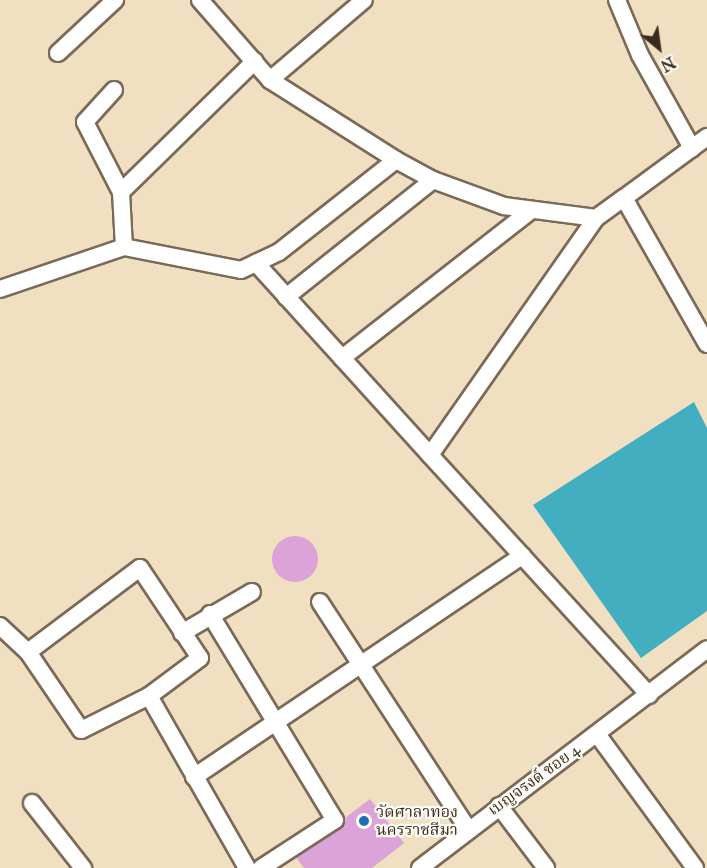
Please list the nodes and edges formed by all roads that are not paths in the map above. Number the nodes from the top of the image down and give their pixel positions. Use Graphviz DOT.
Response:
graph roads {
  1 [pos="115,0"];
  2 [pos="200,0"];
  3 [pos="364,0"];
  4 [pos="617,0"];
  5 [pos="58,53"];
  6 [pos="255,61"];
  7 [pos="270,80"];
  8 [pos="114,90"];
  9 [pos="707,137"];
  10 [pos="692,148"];
  11 [pos="396,160"];
  12 [pos="433,180"];
  13 [pos="121,192"];
  14 [pos="624,198"];
  15 [pos="530,211"];
  16 [pos="596,218"];
  17 [pos="124,247"];
  18 [pos="256,264"];
  19 [pos="0,289"];
  20 [pos="286,297"];
  21 [pos="707,344"];
  22 [pos="342,358"];
  23 [pos="430,455"];
  24 [pos="522,556"];
  25 [pos="252,592"];
  26 [pos="320,602"];
  27 [pos="210,614"];
  28 [pos="0,626"];
  29 [pos="182,633"];
  30 [pos="707,649"];
  31 [pos="27,652"];
  32 [pos="359,665"];
  33 [pos="649,695"];
  34 [pos="149,696"];
  35 [pos="275,721"];
  36 [pos="597,734"];
  37 [pos="194,777"];
  38 [pos="32,803"];
  39 [pos="499,806"];
  40 [pos="468,829"];
  41 [pos="83,868"];
  42 [pos="247,868"];
  43 [pos="261,868"];
  44 [pos="420,868"];
  45 [pos="546,868"];
  46 [pos="695,868"];
  1 -- 5 [label="street"];
  2 -- 6 [label="street"];
  3 -- 7 [label="street"];
  4 -- 10 [label="street"];
  6 -- 7 [label="street"];
  6 -- 13 [label="street"];
  7 -- 11 [label="street"];
  8 -- 13 [label="street"];
  9 -- 10 [label="street"];
  10 -- 14 [label="street"];
  11 -- 12 [label="street"];
  11 -- 18 [label="street"];
  12 -- 15 [label="street"];
  12 -- 20 [label="street"];
  13 -- 17 [label="street"];
  14 -- 16 [label="street"];
  14 -- 21 [label="street"];
  15 -- 16 [label="street"];
  15 -- 22 [label="street"];
  16 -- 23 [label="street"];
  17 -- 18 [label="street"];
  17 -- 19 [label="street"];
  18 -- 20 [label="street"];
  20 -- 22 [label="street"];
  22 -- 23 [label="street"];
  23 -- 24 [label="street"];
  24 -- 32 [label="street"];
  24 -- 33 [label="street"];
  25 -- 27 [label="street"];
  26 -- 32 [label="street"];
  27 -- 29 [label="street"];
  27 -- 35 [label="street"];
  28 -- 31 [label="street"];
  29 -- 31 [label="street"];
  29 -- 34 [label="street"];
  30 -- 33 [label="street, เบญจรงด์ ซอย 4"];
  31 -- 34 [label="street"];
  32 -- 35 [label="street"];
  32 -- 40 [label="street"];
  33 -- 36 [label="street, เบญจรงด์ ซอย 4"];
  34 -- 37 [label="street"];
  35 -- 37 [label="street"];
  35 -- 43 [label="street"];
  36 -- 39 [label="street, เบญจรงด์ ซอย 4"];
  36 -- 46 [label="street"];
  37 -- 42 [label="street"];
  38 -- 41 [label="street"];
  39 -- 40 [label="street, เบญจรงด์ ซอย 4"];
  39 -- 45 [label="street"];
  40 -- 44 [label="street, เบญจรงด์ ซอย 4"];
}
